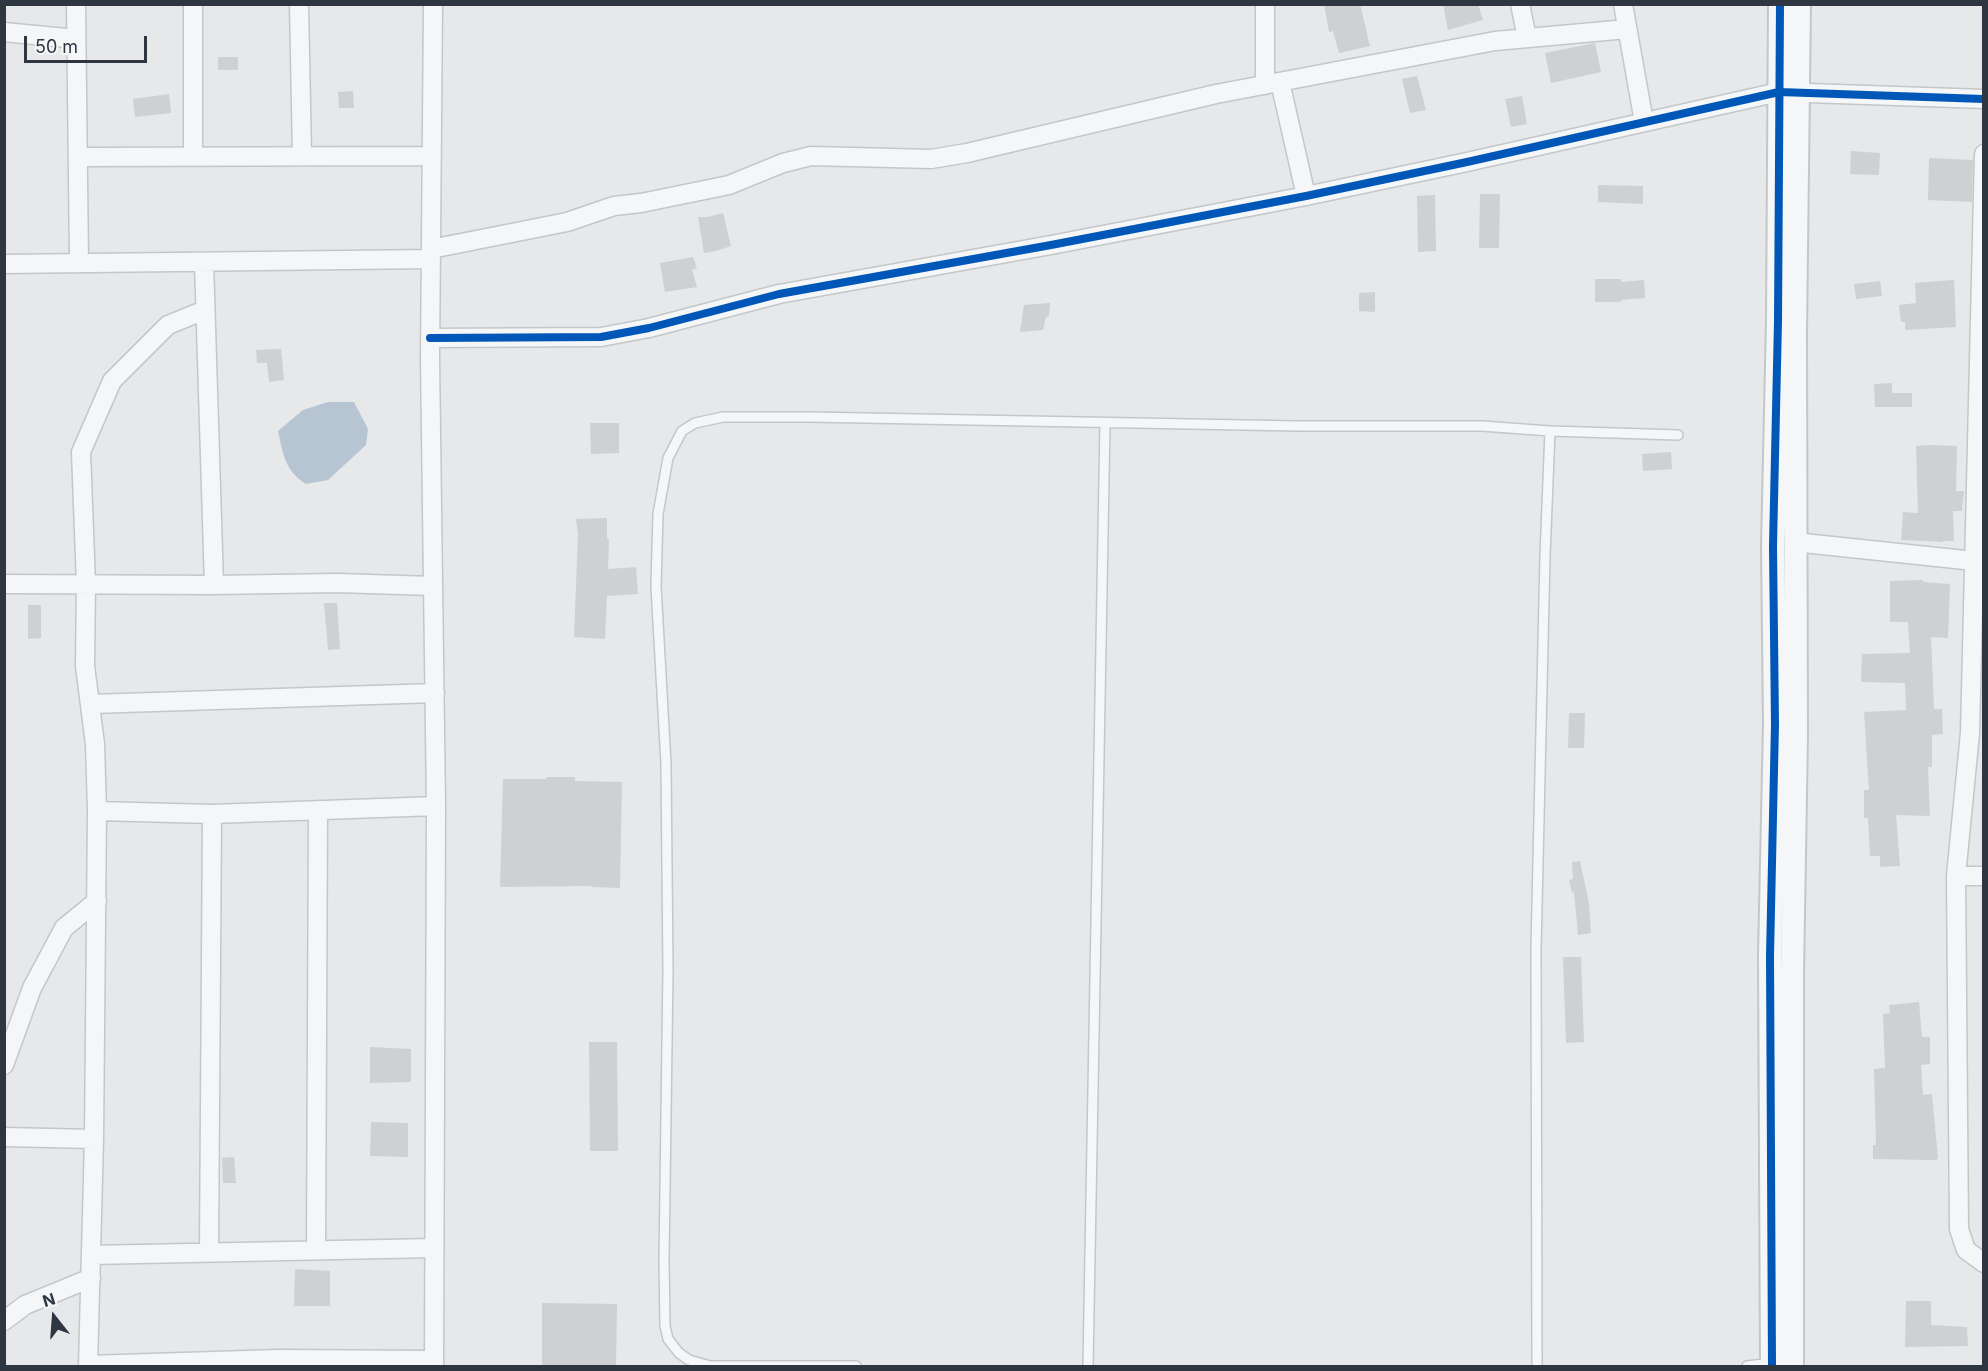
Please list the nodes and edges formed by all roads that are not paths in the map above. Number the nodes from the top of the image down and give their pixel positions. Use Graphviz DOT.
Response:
graph roads {
  1 [pos="76,4"];
  2 [pos="193,4"];
  3 [pos="299,4"];
  4 [pos="433,4"];
  5 [pos="1265,4"];
  6 [pos="1520,4"];
  7 [pos="1623,4"];
  8 [pos="1780,4"];
  9 [pos="1799,4"];
  10 [pos="1627,28"];
  11 [pos="4,32"];
  12 [pos="1527,38"];
  13 [pos="76,39"];
  14 [pos="1273,83"];
  15 [pos="1789,92"];
  16 [pos="1983,99"];
  17 [pos="1644,122"];
  18 [pos="1983,154"];
  19 [pos="302,156"];
  20 [pos="432,156"];
  21 [pos="193,157"];
  22 [pos="78,158"];
  23 [pos="1306,196"];
  24 [pos="1983,227"];
  25 [pos="431,254"];
  26 [pos="204,262"];
  27 [pos="79,263"];
  28 [pos="4,264"];
  29 [pos="205,310"];
  30 [pos="430,338"];
  31 [pos="1105,423"];
  32 [pos="1550,431"];
  33 [pos="1678,435"];
  34 [pos="1794,542"];
  35 [pos="1979,562"];
  36 [pos="4,584"];
  37 [pos="86,584"];
  38 [pos="214,585"];
  39 [pos="433,586"];
  40 [pos="435,693"];
  41 [pos="92,704"];
  42 [pos="1977,733"];
  43 [pos="436,806"];
  44 [pos="318,810"];
  45 [pos="97,811"];
  46 [pos="212,814"];
  47 [pos="1956,876"];
  48 [pos="1983,876"];
  49 [pos="97,901"];
  50 [pos="4,1065"];
  51 [pos="4,1137"];
  52 [pos="94,1139"];
  53 [pos="434,1248"];
  54 [pos="316,1250"];
  55 [pos="208,1252"];
  56 [pos="91,1255"];
  57 [pos="1983,1263"];
  58 [pos="91,1278"];
  59 [pos="4,1321"];
  60 [pos="434,1363"];
  61 [pos="1779,1365"];
  62 [pos="88,1366"];
  63 [pos="856,1366"];
  64 [pos="1088,1366"];
  65 [pos="1537,1366"];
  66 [pos="1747,1366"];
  1 -- 13 [label="street"];
  2 -- 21 [label="street"];
  3 -- 19 [label="street"];
  4 -- 20 [label="street"];
  5 -- 14 [label="street"];
  6 -- 12 [label="street"];
  7 -- 10 [label="street"];
  8 -- 15 [label="street"];
  9 -- 15 [label="street"];
  10 -- 12 [label="street"];
  10 -- 17 [label="street"];
  11 -- 13 [label="street"];
  12 -- 14 [label="street"];
  13 -- 22 [label="street"];
  14 -- 23 [label="street"];
  14 -- 25 [label="street"];
  15 -- 16 [label="street"];
  15 -- 17 [label="street"];
  15 -- 34 [label="street"];
  15 -- 61 [label="street"];
  17 -- 23 [label="street"];
  18 -- 24 [label="street"];
  19 -- 20 [label="street"];
  19 -- 21 [label="street"];
  20 -- 25 [label="street"];
  21 -- 22 [label="street"];
  22 -- 27 [label="street"];
  23 -- 30 [label="street"];
  24 -- 35 [label="street"];
  25 -- 26 [label="street"];
  25 -- 30 [label="street"];
  26 -- 27 [label="street"];
  26 -- 29 [label="street"];
  27 -- 28 [label="street"];
  29 -- 37 [label="street"];
  29 -- 38 [label="street"];
  30 -- 39 [label="street"];
  31 -- 32 [label="lane"];
  31 -- 63 [label="lane"];
  31 -- 64 [label="lane"];
  32 -- 33 [label="lane"];
  32 -- 65 [label="lane"];
  34 -- 35 [label="street"];
  34 -- 61 [label="street"];
  35 -- 42 [label="street"];
  36 -- 37 [label="street"];
  37 -- 38 [label="street"];
  37 -- 41 [label="street"];
  38 -- 39 [label="street"];
  39 -- 40 [label="street"];
  40 -- 41 [label="street"];
  40 -- 43 [label="street"];
  41 -- 45 [label="street"];
  42 -- 47 [label="street"];
  43 -- 44 [label="street"];
  43 -- 53 [label="street"];
  44 -- 46 [label="street"];
  44 -- 54 [label="street"];
  45 -- 46 [label="street"];
  45 -- 49 [label="street"];
  46 -- 55 [label="street"];
  47 -- 48 [label="street"];
  47 -- 57 [label="street"];
  49 -- 50 [label="street"];
  49 -- 52 [label="street"];
  51 -- 52 [label="street"];
  52 -- 56 [label="street"];
  53 -- 54 [label="street"];
  53 -- 60 [label="street"];
  54 -- 55 [label="street"];
  55 -- 56 [label="street"];
  56 -- 58 [label="street"];
  58 -- 59 [label="street"];
  58 -- 62 [label="street"];
  60 -- 62 [label="street"];
  61 -- 66 [label="lane"];
}
